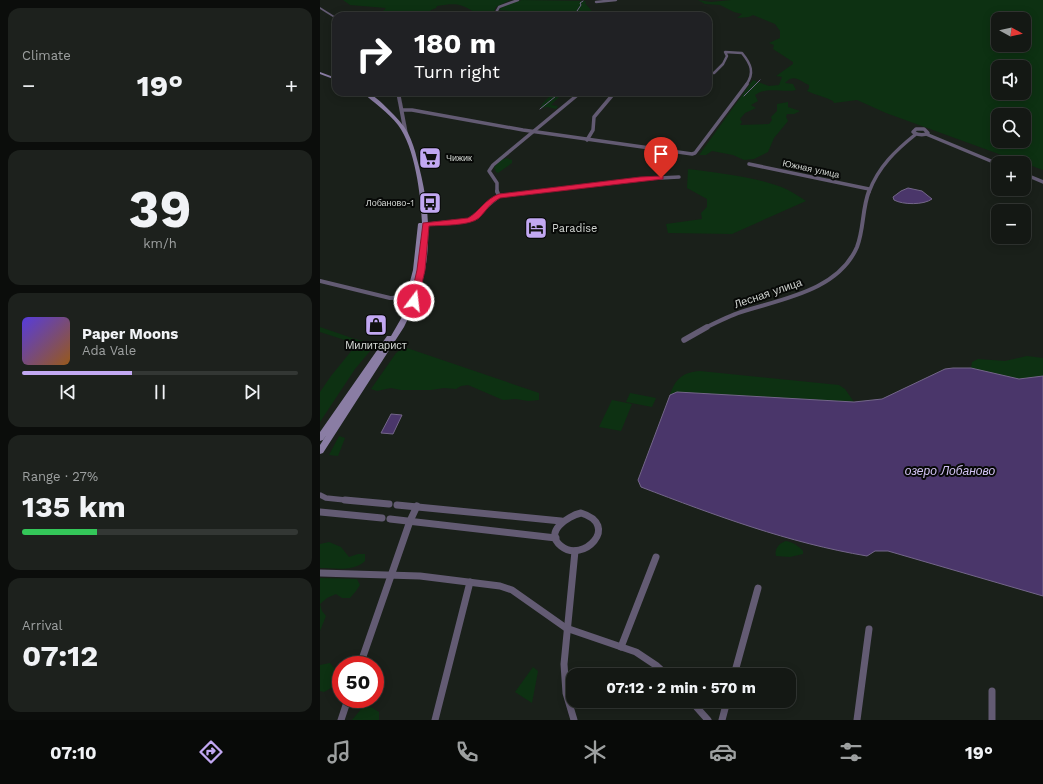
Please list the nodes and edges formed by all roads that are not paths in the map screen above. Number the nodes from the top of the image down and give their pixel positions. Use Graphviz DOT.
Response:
graph roads {
  1 [pos="518,0"];
  2 [pos="615,0"];
  3 [pos="596,2"];
  4 [pos="320,8"];
  5 [pos="496,12"];
  6 [pos="332,16"];
  7 [pos="320,72"];
  8 [pos="712,73"];
  9 [pos="332,76"];
  10 [pos="364,96"];
  11 [pos="370,96"];
  12 [pos="399,96"];
  13 [pos="576,96"];
  14 [pos="612,96"];
  15 [pos="402,110"];
  16 [pos="403,118"];
  17 [pos="394,121"];
  18 [pos="533,132"];
  19 [pos="406,134"];
  20 [pos="916,134"];
  21 [pos="926,134"];
  22 [pos="587,140"];
  23 [pos="991,161"];
  24 [pos="749,164"];
  25 [pos="679,177"];
  26 [pos="1031,177"];
  27 [pos="1043,182"];
  28 [pos="869,189"];
  29 [pos="499,196"];
  30 [pos="423,224"];
  31 [pos="320,281"];
  32 [pos="413,296"];
  33 [pos="684,340"];
  34 [pos="320,438"];
  35 [pos="320,451"];
  36 [pos="320,496"];
  37 [pos="389,504"];
  38 [pos="397,504"];
  39 [pos="417,506"];
  40 [pos="320,512"];
  41 [pos="382,518"];
  42 [pos="390,519"];
  43 [pos="410,521"];
  44 [pos="561,521"];
  45 [pos="556,538"];
  46 [pos="575,551"];
  47 [pos="656,557"];
  48 [pos="320,573"];
  49 [pos="392,575"];
  50 [pos="470,582"];
  51 [pos="758,588"];
  52 [pos="566,628"];
  53 [pos="869,629"];
  54 [pos="621,646"];
  55 [pos="363,656"];
  56 [pos="659,668"];
  57 [pos="736,668"];
  58 [pos="992,691"];
  59 [pos="345,708"];
  60 [pos="697,708"];
  61 [pos="725,708"];
  62 [pos="341,720"];
  63 [pos="435,720"];
  64 [pos="574,720"];
  65 [pos="708,720"];
  66 [pos="722,720"];
  67 [pos="857,720"];
  68 [pos="992,720"];
  1 -- 5 [label="street"];
  2 -- 3 [label="street"];
  4 -- 6 [label="street"];
  7 -- 9 [label="main road"];
  8 -- 22 [label="street"];
  10 -- 17 [label="main road"];
  11 -- 17 [label="main road"];
  12 -- 15 [label="street"];
  13 -- 18 [label="street"];
  14 -- 22 [label="street"];
  15 -- 16 [label="street"];
  15 -- 18 [label="street"];
  16 -- 17 [label="street"];
  16 -- 19 [label="street"];
  17 -- 19 [label="main road"];
  17 -- 30 [label="main road"];
  18 -- 22 [label="street"];
  18 -- 29 [label="street"];
  19 -- 30 [label="main road"];
  20 -- 21 [label="street"];
  20 -- 21 [label="street"];
  20 -- 28 [label="street, Лесная улица"];
  21 -- 23 [label="street"];
  24 -- 28 [label="street, Южная улица"];
  25 -- 29 [label="street"];
  26 -- 27 [label="street"];
  28 -- 33 [label="street, Лесная улица"];
  29 -- 30 [label="street"];
  30 -- 32 [label="main road"];
  31 -- 32 [label="street"];
  32 -- 34 [label="main road"];
  32 -- 35 [label="main road"];
  36 -- 37 [label="street"];
  38 -- 39 [label="street"];
  39 -- 43 [label="street"];
  39 -- 44 [label="street"];
  40 -- 41 [label="street"];
  42 -- 43 [label="street"];
  43 -- 45 [label="street"];
  43 -- 49 [label="street"];
  44 -- 45 [label="street"];
  44 -- 46 [label="street"];
  45 -- 46 [label="street"];
  46 -- 52 [label="street"];
  47 -- 54 [label="street"];
  48 -- 49 [label="street"];
  49 -- 50 [label="street"];
  49 -- 55 [label="street"];
  50 -- 52 [label="street"];
  50 -- 63 [label="street"];
  51 -- 57 [label="street"];
  52 -- 54 [label="street"];
  52 -- 64 [label="street"];
  53 -- 67 [label="street"];
  54 -- 56 [label="street"];
  58 -- 68 [label="street"];
  59 -- 62 [label="street"];
  60 -- 65 [label="street"];
  61 -- 66 [label="street"];
}
